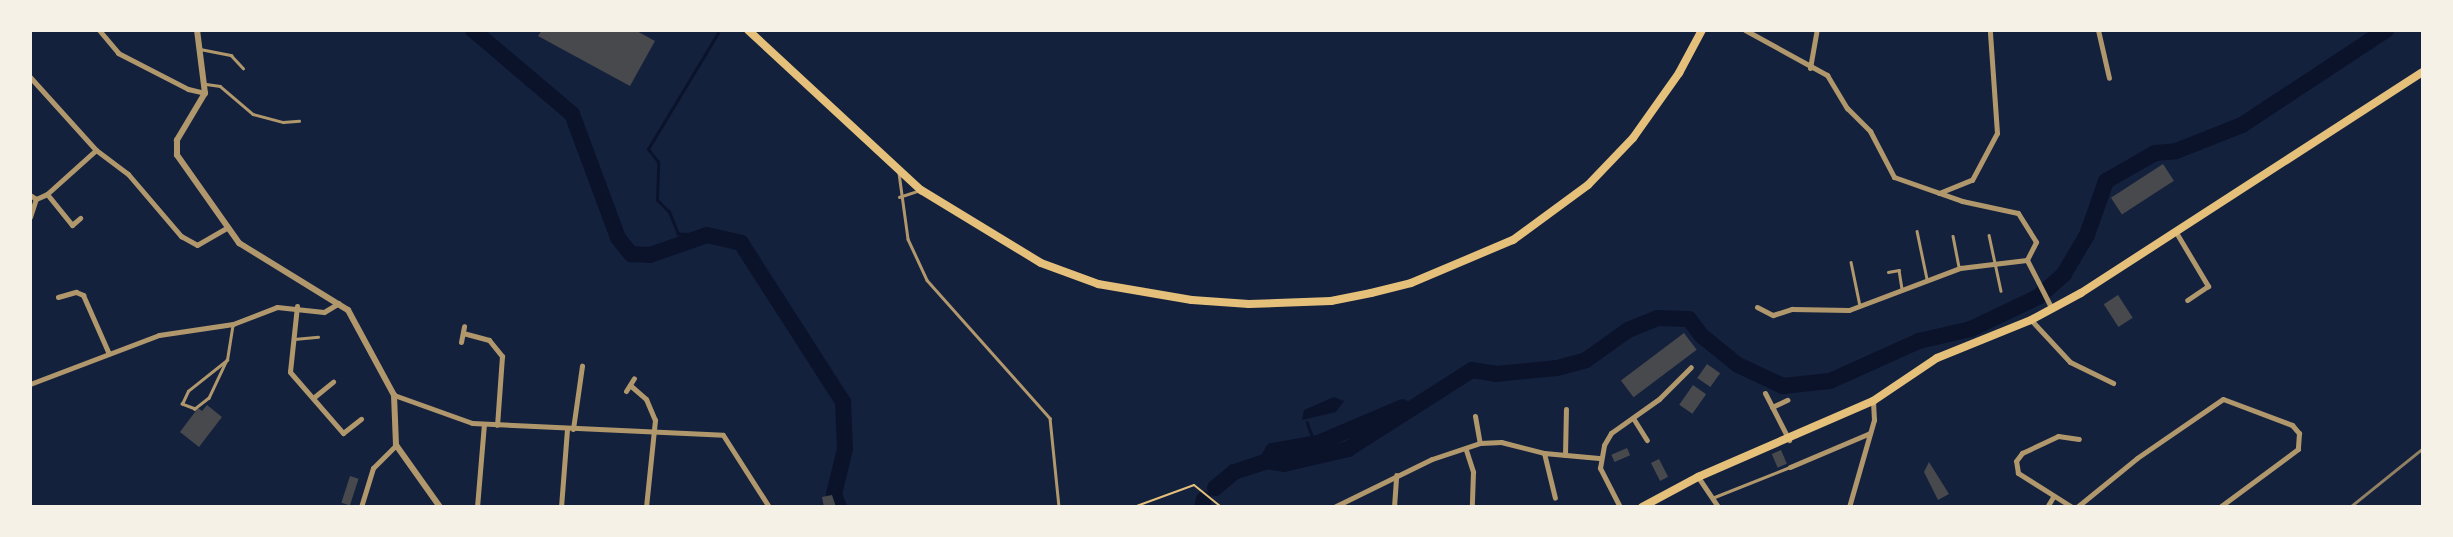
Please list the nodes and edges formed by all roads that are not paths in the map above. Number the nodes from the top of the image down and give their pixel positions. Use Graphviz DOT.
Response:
graph roads {
  1 [pos="99,30"];
  2 [pos="197,30"];
  3 [pos="748,30"];
  4 [pos="1702,30"];
  5 [pos="1745,30"];
  6 [pos="1816,30"];
  7 [pos="2098,30"];
  8 [pos="1990,32"];
  9 [pos="200,49"];
  10 [pos="243,68"];
  11 [pos="1810,68"];
  12 [pos="2423,72"];
  13 [pos="30,76"];
  14 [pos="2109,78"];
  15 [pos="206,84"];
  16 [pos="205,93"];
  17 [pos="299,121"];
  18 [pos="96,150"];
  19 [pos="898,170"];
  20 [pos="921,190"];
  21 [pos="1939,193"];
  22 [pos="47,194"];
  23 [pos="33,197"];
  24 [pos="899,197"];
  25 [pos="30,217"];
  26 [pos="79,218"];
  27 [pos="227,228"];
  28 [pos="1917,231"];
  29 [pos="2177,234"];
  30 [pos="1989,235"];
  31 [pos="1953,236"];
  32 [pos="2026,260"];
  33 [pos="1851,261"];
  34 [pos="1995,262"];
  35 [pos="1960,268"];
  36 [pos="1888,272"];
  37 [pos="1927,279"];
  38 [pos="1902,289"];
  39 [pos="2001,291"];
  40 [pos="58,298"];
  41 [pos="2187,300"];
  42 [pos="340,303"];
  43 [pos="2050,305"];
  44 [pos="297,306"];
  45 [pos="1860,306"];
  46 [pos="1757,307"];
  47 [pos="1773,315"];
  48 [pos="2031,320"];
  49 [pos="233,324"];
  50 [pos="1773,324"];
  51 [pos="464,326"];
  52 [pos="463,333"];
  53 [pos="318,337"];
  54 [pos="294,339"];
  55 [pos="461,342"];
  56 [pos="108,354"];
  57 [pos="227,360"];
  58 [pos="582,366"];
  59 [pos="1691,367"];
  60 [pos="634,379"];
  61 [pos="333,382"];
  62 [pos="2113,383"];
  63 [pos="30,384"];
  64 [pos="1765,393"];
  65 [pos="394,394"];
  66 [pos="313,398"];
  67 [pos="1787,400"];
  68 [pos="1873,401"];
  69 [pos="1772,407"];
  70 [pos="1566,409"];
  71 [pos="1475,415"];
  72 [pos="1633,418"];
  73 [pos="361,419"];
  74 [pos="484,424"];
  75 [pos="497,425"];
  76 [pos="570,429"];
  77 [pos="654,433"];
  78 [pos="1870,433"];
  79 [pos="2079,439"];
  80 [pos="1647,440"];
  81 [pos="1789,440"];
  82 [pos="1480,443"];
  83 [pos="396,446"];
  84 [pos="1466,450"];
  85 [pos="1544,453"];
  86 [pos="1565,455"];
  87 [pos="1599,458"];
  88 [pos="1790,467"];
  89 [pos="1396,475"];
  90 [pos="1698,477"];
  91 [pos="2053,497"];
  92 [pos="1555,498"];
  93 [pos="1712,498"];
  94 [pos="361,507"];
  95 [pos="440,507"];
  96 [pos="477,507"];
  97 [pos="561,507"];
  98 [pos="646,507"];
  99 [pos="769,507"];
  100 [pos="1059,507"];
  101 [pos="1335,507"];
  102 [pos="1394,507"];
  103 [pos="1472,507"];
  104 [pos="1620,507"];
  105 [pos="1642,507"];
  106 [pos="1718,507"];
  107 [pos="1849,507"];
  108 [pos="2047,507"];
  109 [pos="2072,507"];
  110 [pos="2077,507"];
  111 [pos="2220,507"];
  1 -- 16 [label="street"];
  2 -- 9 [label="street"];
  3 -- 19 [label="main road"];
  4 -- 20 [label="main road"];
  5 -- 11 [label="street"];
  6 -- 11 [label="street"];
  7 -- 14 [label="street"];
  8 -- 21 [label="street"];
  9 -- 10 [label="lane"];
  9 -- 15 [label="street"];
  11 -- 21 [label="street"];
  12 -- 29 [label="main road"];
  13 -- 18 [label="street"];
  15 -- 16 [label="street"];
  15 -- 17 [label="lane"];
  16 -- 27 [label="street"];
  18 -- 22 [label="street"];
  18 -- 27 [label="street"];
  19 -- 20 [label="main road"];
  19 -- 24 [label="lane"];
  20 -- 24 [label="lane"];
  21 -- 32 [label="street"];
  22 -- 23 [label="street"];
  22 -- 26 [label="street"];
  23 -- 25 [label="street"];
  24 -- 100 [label="lane"];
  27 -- 42 [label="street"];
  28 -- 37 [label="lane"];
  29 -- 41 [label="street"];
  29 -- 43 [label="main road"];
  30 -- 34 [label="lane"];
  31 -- 35 [label="lane"];
  32 -- 34 [label="street"];
  32 -- 43 [label="street"];
  33 -- 45 [label="lane"];
  34 -- 35 [label="street"];
  34 -- 39 [label="lane"];
  35 -- 37 [label="street"];
  36 -- 38 [label="lane"];
  37 -- 38 [label="street"];
  38 -- 45 [label="street"];
  40 -- 56 [label="street"];
  42 -- 44 [label="street"];
  42 -- 65 [label="street"];
  43 -- 48 [label="main road"];
  44 -- 49 [label="street"];
  44 -- 54 [label="street"];
  45 -- 47 [label="street"];
  46 -- 47 [label="street"];
  47 -- 50 [label="street"];
  48 -- 62 [label="street"];
  48 -- 68 [label="main road"];
  49 -- 56 [label="street"];
  49 -- 57 [label="lane"];
  51 -- 52 [label="street"];
  52 -- 55 [label="street"];
  52 -- 75 [label="street"];
  53 -- 54 [label="lane"];
  54 -- 66 [label="street"];
  56 -- 63 [label="street"];
  57 -- 57 [label="lane"];
  58 -- 76 [label="street"];
  59 -- 72 [label="street"];
  60 -- 77 [label="street"];
  61 -- 66 [label="street"];
  64 -- 69 [label="street"];
  65 -- 74 [label="street"];
  65 -- 83 [label="street"];
  66 -- 73 [label="street"];
  67 -- 69 [label="street"];
  68 -- 78 [label="street"];
  68 -- 81 [label="main road"];
  69 -- 81 [label="street"];
  70 -- 86 [label="street"];
  71 -- 82 [label="street"];
  72 -- 80 [label="street"];
  72 -- 87 [label="street"];
  74 -- 75 [label="street"];
  74 -- 96 [label="street"];
  75 -- 76 [label="street"];
  76 -- 77 [label="street"];
  76 -- 97 [label="street"];
  77 -- 98 [label="street"];
  77 -- 99 [label="street"];
  78 -- 88 [label="street"];
  78 -- 107 [label="street"];
  79 -- 91 [label="street"];
  81 -- 90 [label="main road"];
  82 -- 84 [label="street"];
  82 -- 85 [label="street"];
  83 -- 94 [label="street"];
  83 -- 95 [label="street"];
  84 -- 89 [label="street"];
  84 -- 103 [label="street"];
  85 -- 86 [label="street"];
  85 -- 92 [label="street"];
  86 -- 87 [label="street"];
  87 -- 104 [label="street"];
  88 -- 93 [label="lane"];
  89 -- 101 [label="street"];
  89 -- 102 [label="street"];
  90 -- 93 [label="street"];
  90 -- 105 [label="main road"];
  91 -- 108 [label="street"];
  91 -- 109 [label="street"];
  93 -- 106 [label="street"];
  110 -- 111 [label="street"];
}
